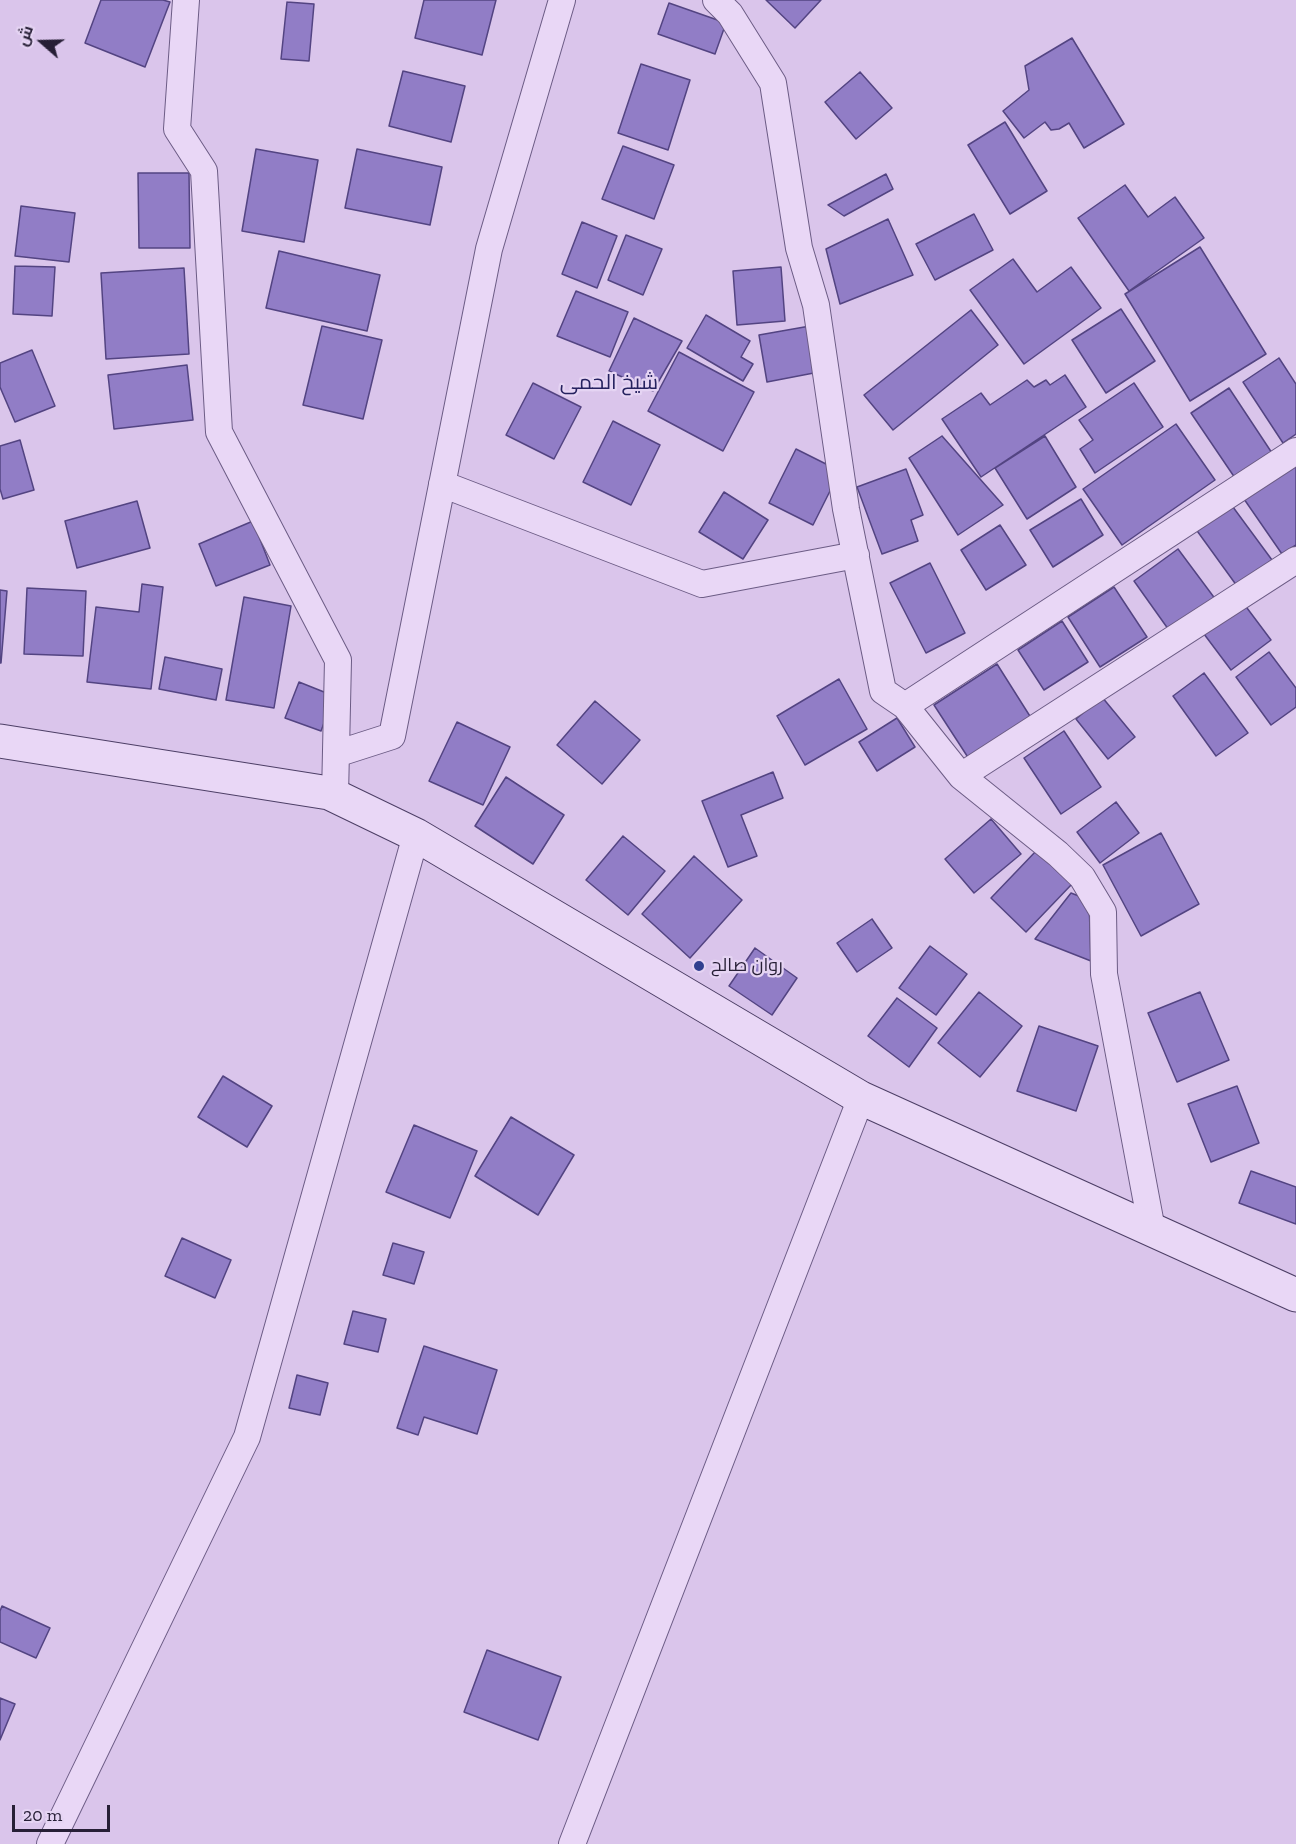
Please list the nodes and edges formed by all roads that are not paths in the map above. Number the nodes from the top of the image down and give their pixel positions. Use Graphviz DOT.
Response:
graph roads {
  1 [pos="186,0"];
  2 [pos="562,0"];
  3 [pos="716,0"];
  4 [pos="1296,451"];
  5 [pos="442,484"];
  6 [pos="856,555"];
  7 [pos="1296,560"];
  8 [pos="905,706"];
  9 [pos="0,741"];
  10 [pos="336,754"];
  11 [pos="961,776"];
  12 [pos="335,796"];
  13 [pos="416,835"];
  14 [pos="861,1098"];
  15 [pos="1152,1230"];
  16 [pos="1296,1295"];
  17 [pos="50,1844"];
  18 [pos="572,1844"];
  1 -- 10 [label="street"];
  2 -- 5 [label="street"];
  3 -- 6 [label="street"];
  4 -- 8 [label="street"];
  5 -- 6 [label="street"];
  5 -- 10 [label="street"];
  6 -- 8 [label="street"];
  7 -- 11 [label="street"];
  8 -- 11 [label="street"];
  9 -- 12 [label="street"];
  10 -- 12 [label="street"];
  11 -- 15 [label="street"];
  12 -- 13 [label="street"];
  13 -- 14 [label="street"];
  13 -- 17 [label="street"];
  14 -- 15 [label="street"];
  14 -- 18 [label="street"];
  15 -- 16 [label="street"];
}
